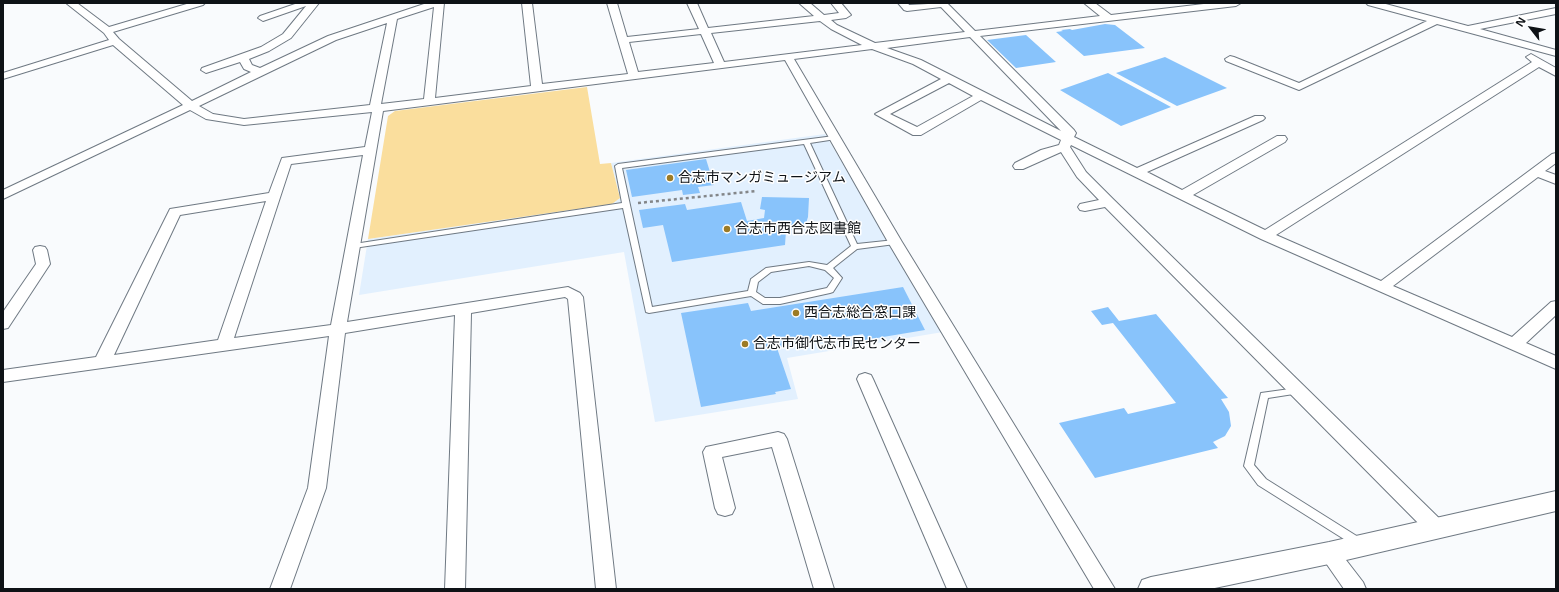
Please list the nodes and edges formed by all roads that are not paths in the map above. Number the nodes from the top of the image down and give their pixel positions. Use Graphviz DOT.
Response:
graph roads {
  1 [pos="71,3"];
  2 [pos="200,3"];
  3 [pos="308,3"];
  4 [pos="314,3"];
  5 [pos="436,3"];
  6 [pos="439,3"];
  7 [pos="527,3"];
  8 [pos="612,3"];
  9 [pos="692,3"];
  10 [pos="804,3"];
  11 [pos="836,3"];
  12 [pos="903,3"];
  13 [pos="1089,3"];
  14 [pos="1236,3"];
  15 [pos="1370,3"];
  16 [pos="942,4"];
  17 [pos="1556,11"];
  18 [pos="393,17"];
  19 [pos="263,18"];
  20 [pos="821,18"];
  21 [pos="1109,18"];
  22 [pos="1437,20"];
  23 [pos="1469,29"];
  24 [pos="107,31"];
  25 [pos="704,31"];
  26 [pos="972,34"];
  27 [pos="1498,37"];
  28 [pos="623,40"];
  29 [pos="115,41"];
  30 [pos="875,46"];
  31 [pos="1556,46"];
  32 [pos="1556,53"];
  33 [pos="788,57"];
  34 [pos="243,58"];
  35 [pos="1230,59"];
  36 [pos="1539,62"];
  37 [pos="720,65"];
  38 [pos="206,70"];
  39 [pos="259,72"];
  40 [pos="1556,73"];
  41 [pos="3,76"];
  42 [pos="634,76"];
  43 [pos="949,79"];
  44 [pos="537,88"];
  45 [pos="980,96"];
  46 [pos="429,102"];
  47 [pos="190,105"];
  48 [pos="378,108"];
  49 [pos="1259,118"];
  50 [pos="834,138"];
  51 [pos="1281,139"];
  52 [pos="806,142"];
  53 [pos="1066,142"];
  54 [pos="370,150"];
  55 [pos="1556,157"];
  56 [pos="1019,166"];
  57 [pos="1137,172"];
  58 [pos="1536,172"];
  59 [pos="1556,180"];
  60 [pos="3,195"];
  61 [pos="1183,195"];
  62 [pos="274,196"];
  63 [pos="1108,202"];
  64 [pos="626,204"];
  65 [pos="1085,207"];
  66 [pos="1266,236"];
  67 [pos="895,242"];
  68 [pos="354,246"];
  69 [pos="855,247"];
  70 [pos="40,250"];
  71 [pos="828,268"];
  72 [pos="1382,287"];
  73 [pos="752,293"];
  74 [pos="1556,306"];
  75 [pos="463,309"];
  76 [pos="3,324"];
  77 [pos="338,329"];
  78 [pos="224,345"];
  79 [pos="1514,345"];
  80 [pos="102,362"];
  81 [pos="1556,363"];
  82 [pos="3,376"];
  83 [pos="865,379"];
  84 [pos="1297,391"];
  85 [pos="1556,500"];
  86 [pos="725,508"];
  87 [pos="1437,529"];
  88 [pos="1363,545"];
  89 [pos="1329,553"];
  90 [pos="280,589"];
  91 [pos="455,589"];
  92 [pos="606,589"];
  93 [pos="824,589"];
  94 [pos="957,589"];
  95 [pos="1105,589"];
  96 [pos="1151,589"];
  97 [pos="1356,589"];
  1 -- 24 [label="street"];
  2 -- 24 [label="street"];
  3 -- 19 [label="street"];
  4 -- 34 [label="street"];
  5 -- 18 [label="street"];
  6 -- 46 [label="street"];
  7 -- 44 [label="street"];
  8 -- 28 [label="street"];
  9 -- 25 [label="street"];
  10 -- 20 [label="street"];
  11 -- 20 [label="street"];
  12 -- 16 [label="street"];
  13 -- 21 [label="street"];
  14 -- 21 [label="street"];
  15 -- 22 [label="street"];
  16 -- 26 [label="street"];
  17 -- 23 [label="street"];
  18 -- 39 [label="street"];
  18 -- 48 [label="street"];
  20 -- 25 [label="street"];
  20 -- 30 [label="street"];
  21 -- 26 [label="street"];
  22 -- 23 [label="street"];
  22 -- 35 [label="street"];
  23 -- 27 [label="street"];
  24 -- 29 [label="street"];
  25 -- 28 [label="street"];
  25 -- 37 [label="street"];
  26 -- 30 [label="street"];
  26 -- 53 [label="street"];
  27 -- 31 [label="street"];
  27 -- 32 [label="street"];
  27 -- 36 [label="street"];
  28 -- 42 [label="street"];
  29 -- 41 [label="street"];
  29 -- 47 [label="street"];
  30 -- 33 [label="street"];
  30 -- 43 [label="street"];
  33 -- 37 [label="street"];
  33 -- 50 [label="street"];
  34 -- 38 [label="street"];
  34 -- 39 [label="street"];
  36 -- 40 [label="street"];
  36 -- 66 [label="street"];
  37 -- 42 [label="street"];
  39 -- 47 [label="street"];
  42 -- 44 [label="street"];
  43 -- 45 [label="street"];
  43 -- 45 [label="street"];
  44 -- 46 [label="street"];
  45 -- 53 [label="street"];
  46 -- 48 [label="street"];
  47 -- 48 [label="street"];
  47 -- 60 [label="street"];
  48 -- 54 [label="street"];
  49 -- 57 [label="street"];
  50 -- 52 [label="lane"];
  50 -- 67 [label="street"];
  51 -- 61 [label="street"];
  52 -- 64 [label="lane"];
  52 -- 69 [label="lane"];
  53 -- 56 [label="street"];
  53 -- 57 [label="street"];
  53 -- 63 [label="street"];
  54 -- 62 [label="street"];
  54 -- 68 [label="street"];
  55 -- 58 [label="street"];
  57 -- 61 [label="street"];
  58 -- 59 [label="street"];
  58 -- 72 [label="street"];
  61 -- 66 [label="street"];
  62 -- 78 [label="street"];
  62 -- 80 [label="street"];
  63 -- 65 [label="street"];
  63 -- 84 [label="street"];
  64 -- 68 [label="lane"];
  64 -- 73 [label="lane"];
  66 -- 72 [label="street"];
  67 -- 69 [label="lane"];
  67 -- 95 [label="street"];
  68 -- 77 [label="street"];
  69 -- 71 [label="lane"];
  70 -- 76 [label="street"];
  71 -- 73 [label="lane"];
  71 -- 73 [label="lane"];
  72 -- 79 [label="street"];
  74 -- 79 [label="street"];
  75 -- 77 [label="street"];
  75 -- 91 [label="street"];
  75 -- 92 [label="street"];
  77 -- 78 [label="street"];
  77 -- 90 [label="street"];
  78 -- 80 [label="street"];
  79 -- 81 [label="street"];
  80 -- 82 [label="street"];
  83 -- 94 [label="street"];
  84 -- 87 [label="street"];
  84 -- 88 [label="lane"];
  85 -- 87 [label="street"];
  86 -- 93 [label="street"];
  87 -- 88 [label="street"];
  88 -- 89 [label="street"];
  89 -- 96 [label="street"];
  89 -- 97 [label="street"];
}
